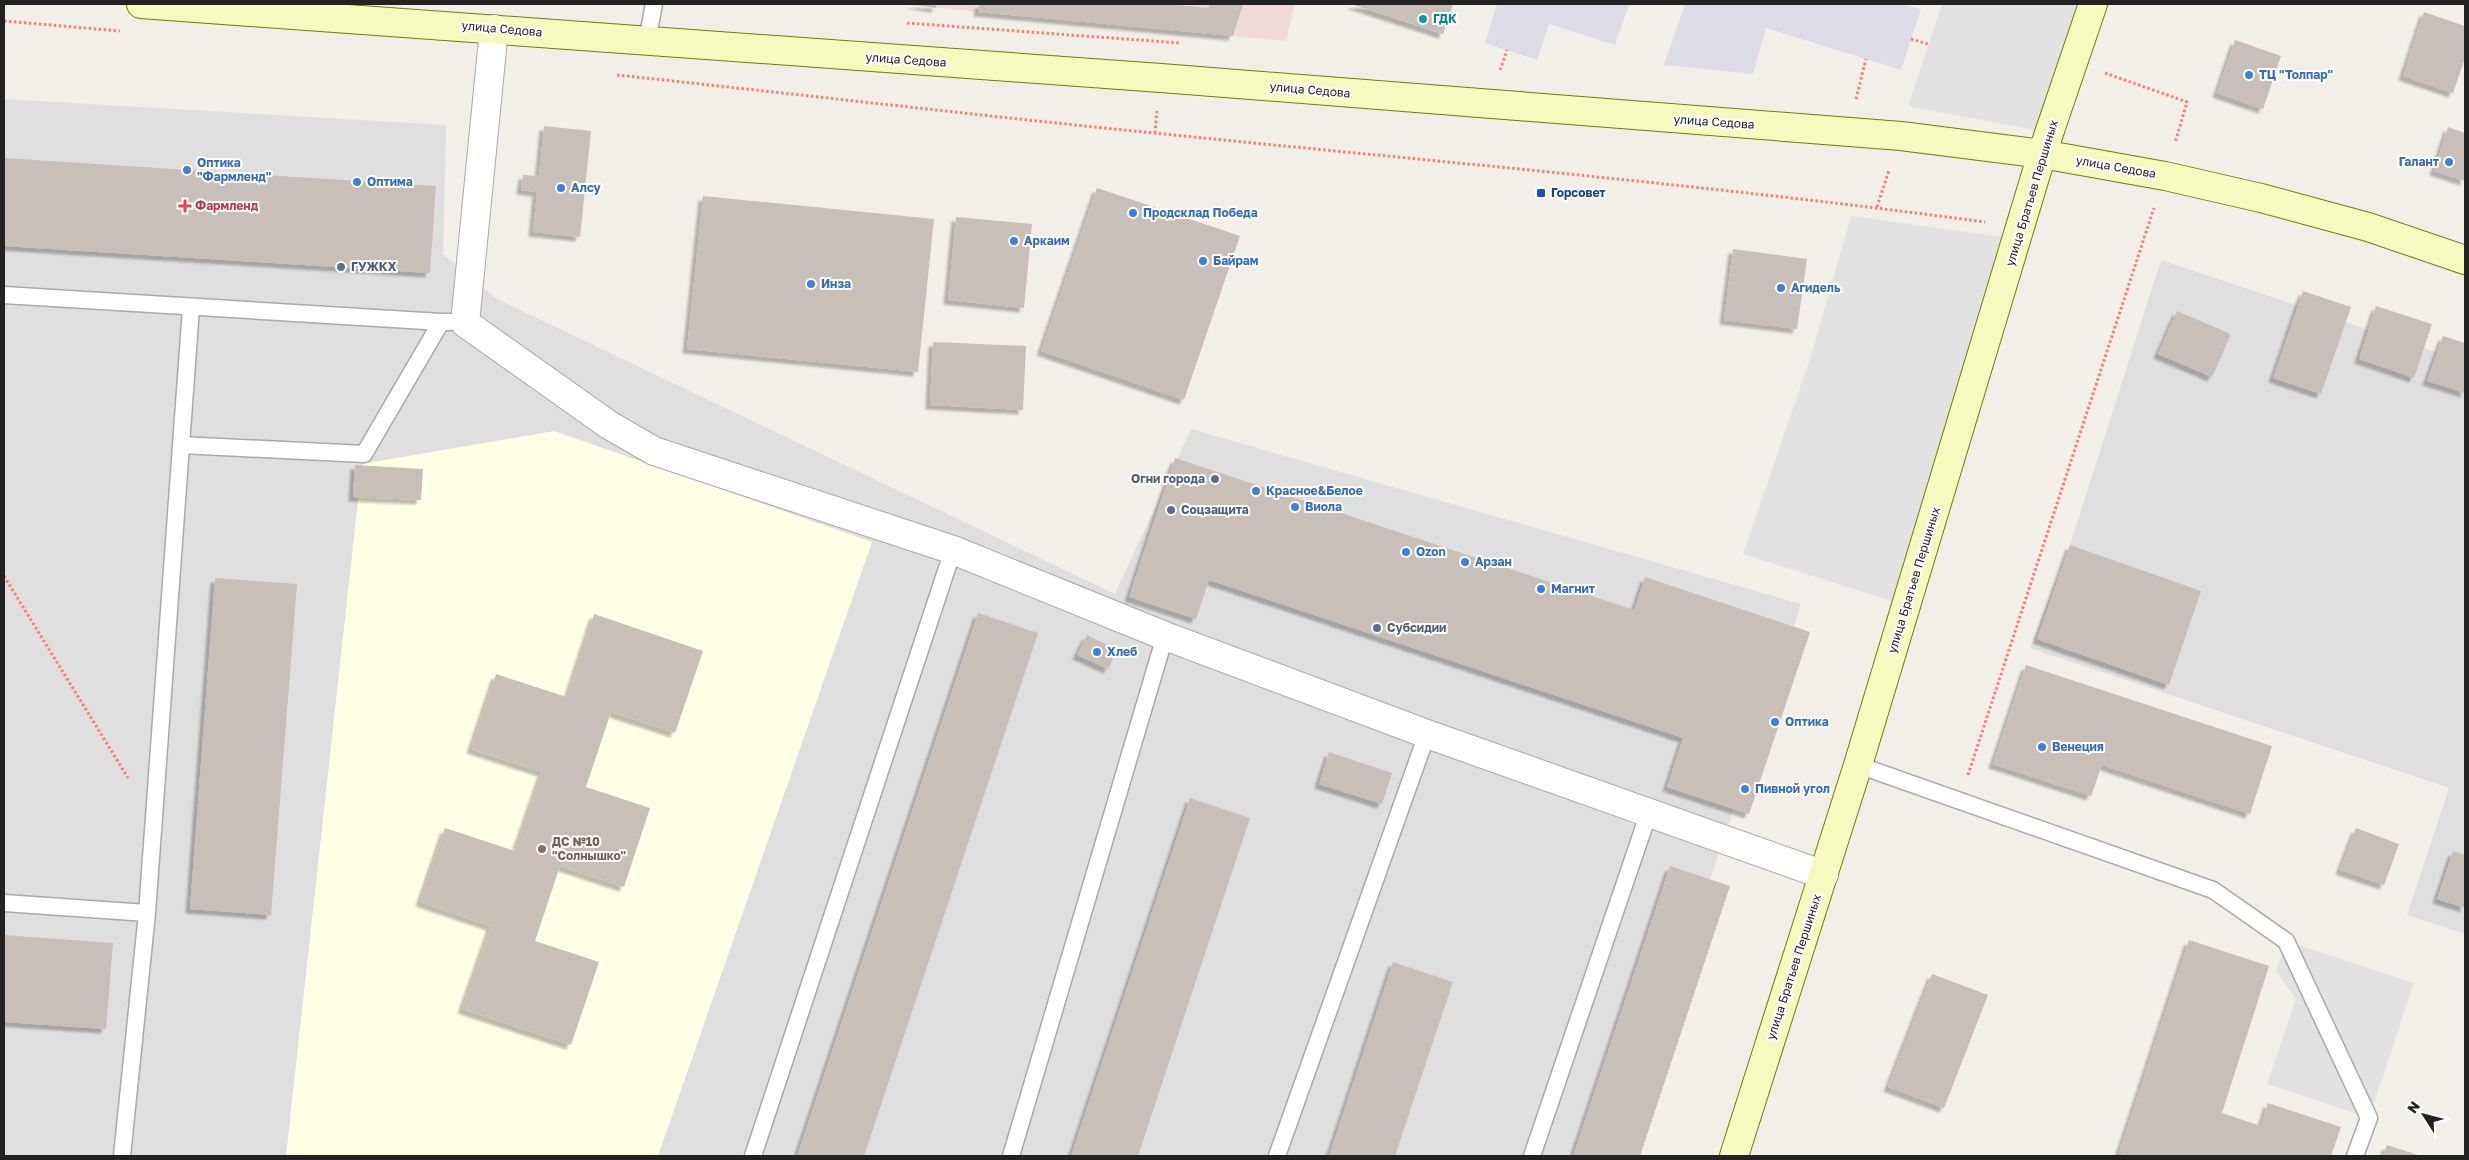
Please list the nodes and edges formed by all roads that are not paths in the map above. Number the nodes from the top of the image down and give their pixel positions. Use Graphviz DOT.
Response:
graph roads {
  1 [pos="141,4"];
  2 [pos="654,4"];
  3 [pos="2093,4"];
  4 [pos="494,29"];
  5 [pos="647,41"];
  6 [pos="2042,154"];
  7 [pos="2465,260"];
  8 [pos="4,295"];
  9 [pos="191,308"];
  10 [pos="453,322"];
  11 [pos="181,445"];
  12 [pos="953,550"];
  13 [pos="1165,636"];
  14 [pos="1428,734"];
  15 [pos="1858,764"];
  16 [pos="1649,812"];
  17 [pos="1824,875"];
  18 [pos="4,903"];
  19 [pos="147,913"];
  20 [pos="122,1156"];
  21 [pos="752,1156"];
  22 [pos="1011,1156"];
  23 [pos="1278,1156"];
  24 [pos="1532,1156"];
  25 [pos="1734,1156"];
  26 [pos="2355,1156"];
  1 -- 4 [label="main road, улица Седова"];
  2 -- 5 [label="lane"];
  3 -- 6 [label="main road, улица Братьев Першиных"];
  4 -- 5 [label="main road, улица Седова"];
  4 -- 10 [label="street"];
  5 -- 6 [label="main road, улица Седова"];
  6 -- 7 [label="main road, улица Седова"];
  6 -- 15 [label="main road, улица Братьев Першиных"];
  8 -- 9 [label="lane"];
  9 -- 10 [label="lane"];
  9 -- 11 [label="lane"];
  10 -- 11 [label="lane"];
  10 -- 12 [label="street"];
  11 -- 19 [label="lane"];
  12 -- 13 [label="street"];
  12 -- 21 [label="lane"];
  13 -- 14 [label="street"];
  13 -- 22 [label="lane"];
  14 -- 16 [label="street"];
  14 -- 23 [label="lane"];
  15 -- 17 [label="main road, улица Братьев Першиных"];
  15 -- 26 [label="lane"];
  16 -- 17 [label="street"];
  16 -- 24 [label="lane"];
  17 -- 25 [label="main road, улица Братьев Першиных"];
  18 -- 19 [label="lane"];
  19 -- 20 [label="lane"];
}
